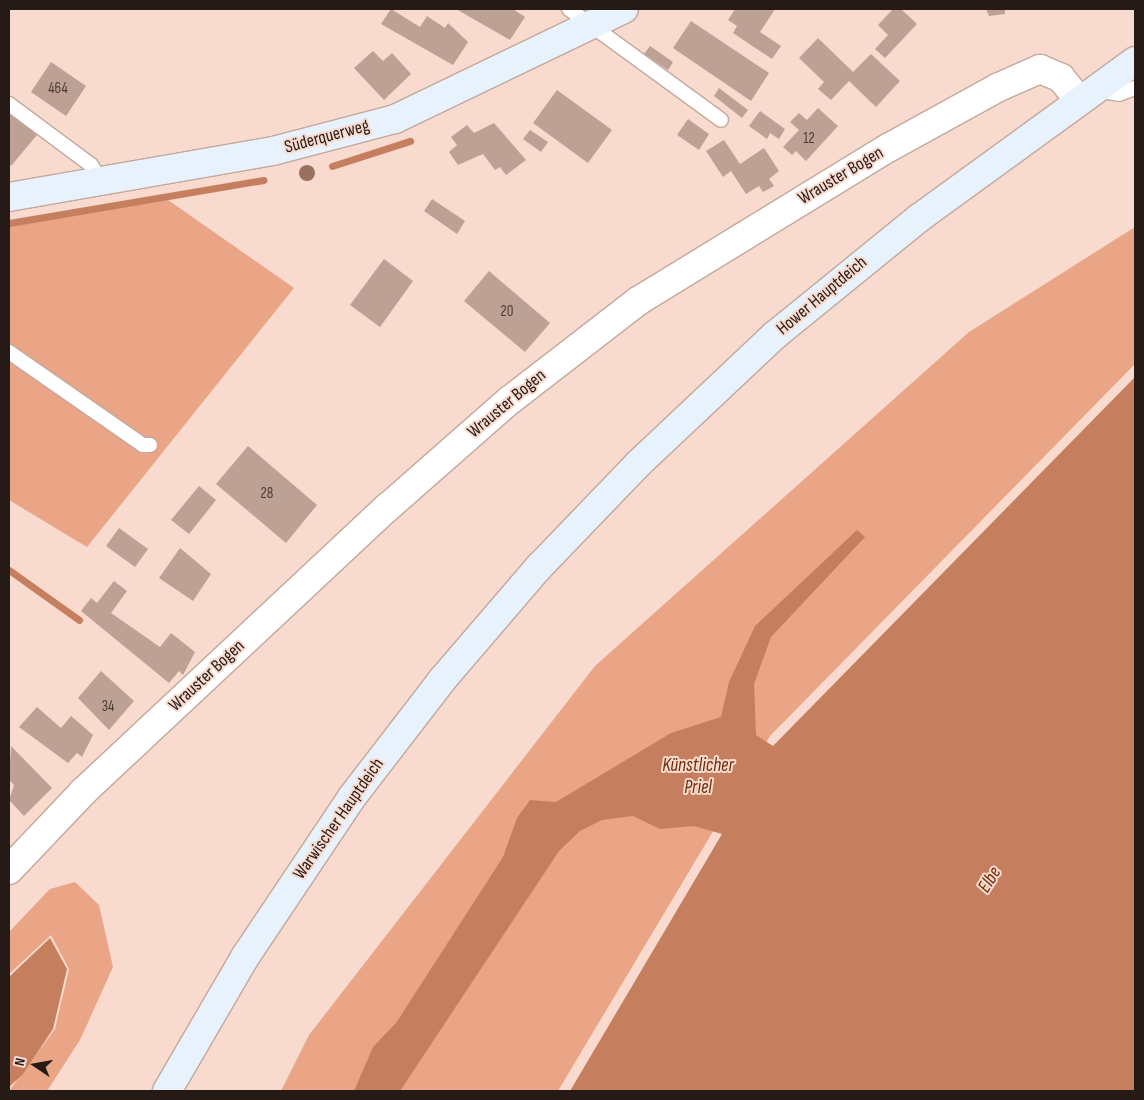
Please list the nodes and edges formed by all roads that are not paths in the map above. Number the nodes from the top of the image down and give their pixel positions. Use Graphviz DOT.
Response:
graph roads {
  1 [pos="570,9"];
  2 [pos="624,9"];
  3 [pos="592,24"];
  4 [pos="1135,61"];
  5 [pos="1135,88"];
  6 [pos="1086,95"];
  7 [pos="9,104"];
  8 [pos="721,120"];
  9 [pos="101,181"];
  10 [pos="9,197"];
  11 [pos="9,352"];
  12 [pos="150,445"];
  13 [pos="539,567"];
  14 [pos="9,870"];
  15 [pos="167,1091"];
  1 -- 3 [label="lane"];
  2 -- 3 [label="street, Süderquerweg"];
  3 -- 8 [label="lane"];
  3 -- 9 [label="street, Süderquerweg"];
  4 -- 6 [label="street, Hower Hauptdeich"];
  5 -- 6 [label="lane"];
  6 -- 13 [label="street, Hower Hauptdeich"];
  6 -- 14 [label="street, Wrauster Bogen"];
  7 -- 9 [label="lane"];
  9 -- 10 [label="street, Süderquerweg"];
  11 -- 12 [label="lane"];
  13 -- 15 [label="street, Warwischer Hauptdeich"];
}
